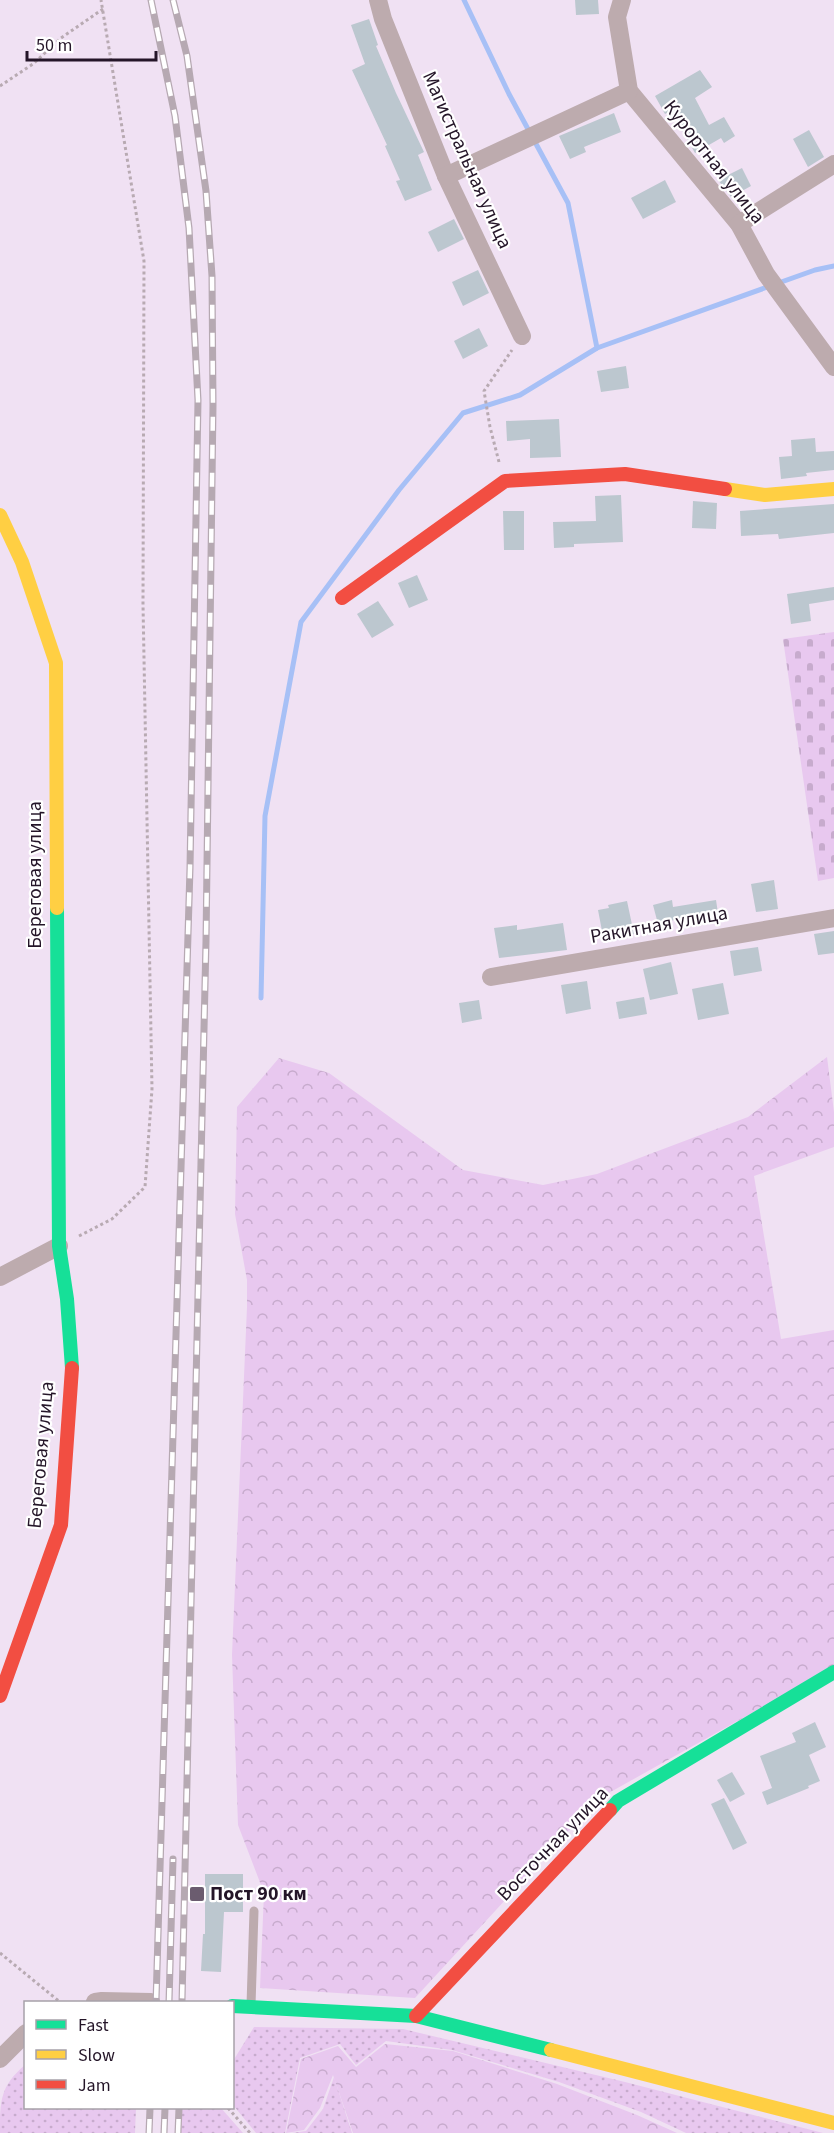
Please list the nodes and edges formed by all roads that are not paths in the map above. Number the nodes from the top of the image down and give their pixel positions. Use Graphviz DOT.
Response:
graph roads {
  1 [pos="378,0"];
  2 [pos="622,0"];
  3 [pos="629,91"];
  4 [pos="834,164"];
  5 [pos="446,176"];
  6 [pos="738,224"];
  7 [pos="522,336"];
  8 [pos="834,367"];
  9 [pos="834,489"];
  10 [pos="0,514"];
  11 [pos="342,598"];
  12 [pos="834,918"];
  13 [pos="490,976"];
  14 [pos="59,1246"];
  15 [pos="0,1277"];
  16 [pos="834,1672"];
  17 [pos="0,1696"];
  18 [pos="254,1911"];
  19 [pos="234,2006"];
  20 [pos="251,2007"];
  21 [pos="416,2016"];
  22 [pos="24,2035"];
  23 [pos="0,2059"];
  24 [pos="834,2123"];
  1 -- 5 [label="street, Магистральная улица"];
  2 -- 3 [label="street"];
  3 -- 5 [label="street"];
  3 -- 6 [label="street, Курортная улица"];
  4 -- 6 [label="street"];
  5 -- 7 [label="street, Магистральная улица"];
  6 -- 8 [label="street, Курортная улица"];
  9 -- 11 [label="street"];
  10 -- 14 [label="street, Береговая улица"];
  12 -- 13 [label="street, Ракитная улица"];
  14 -- 15 [label="street"];
  14 -- 17 [label="street, Береговая улица"];
  16 -- 21 [label="street, Восточная улица"];
  18 -- 20 [label="lane"];
  19 -- 20 [label="street"];
  20 -- 21 [label="street"];
  21 -- 24 [label="street"];
  22 -- 23 [label="street"];
}
